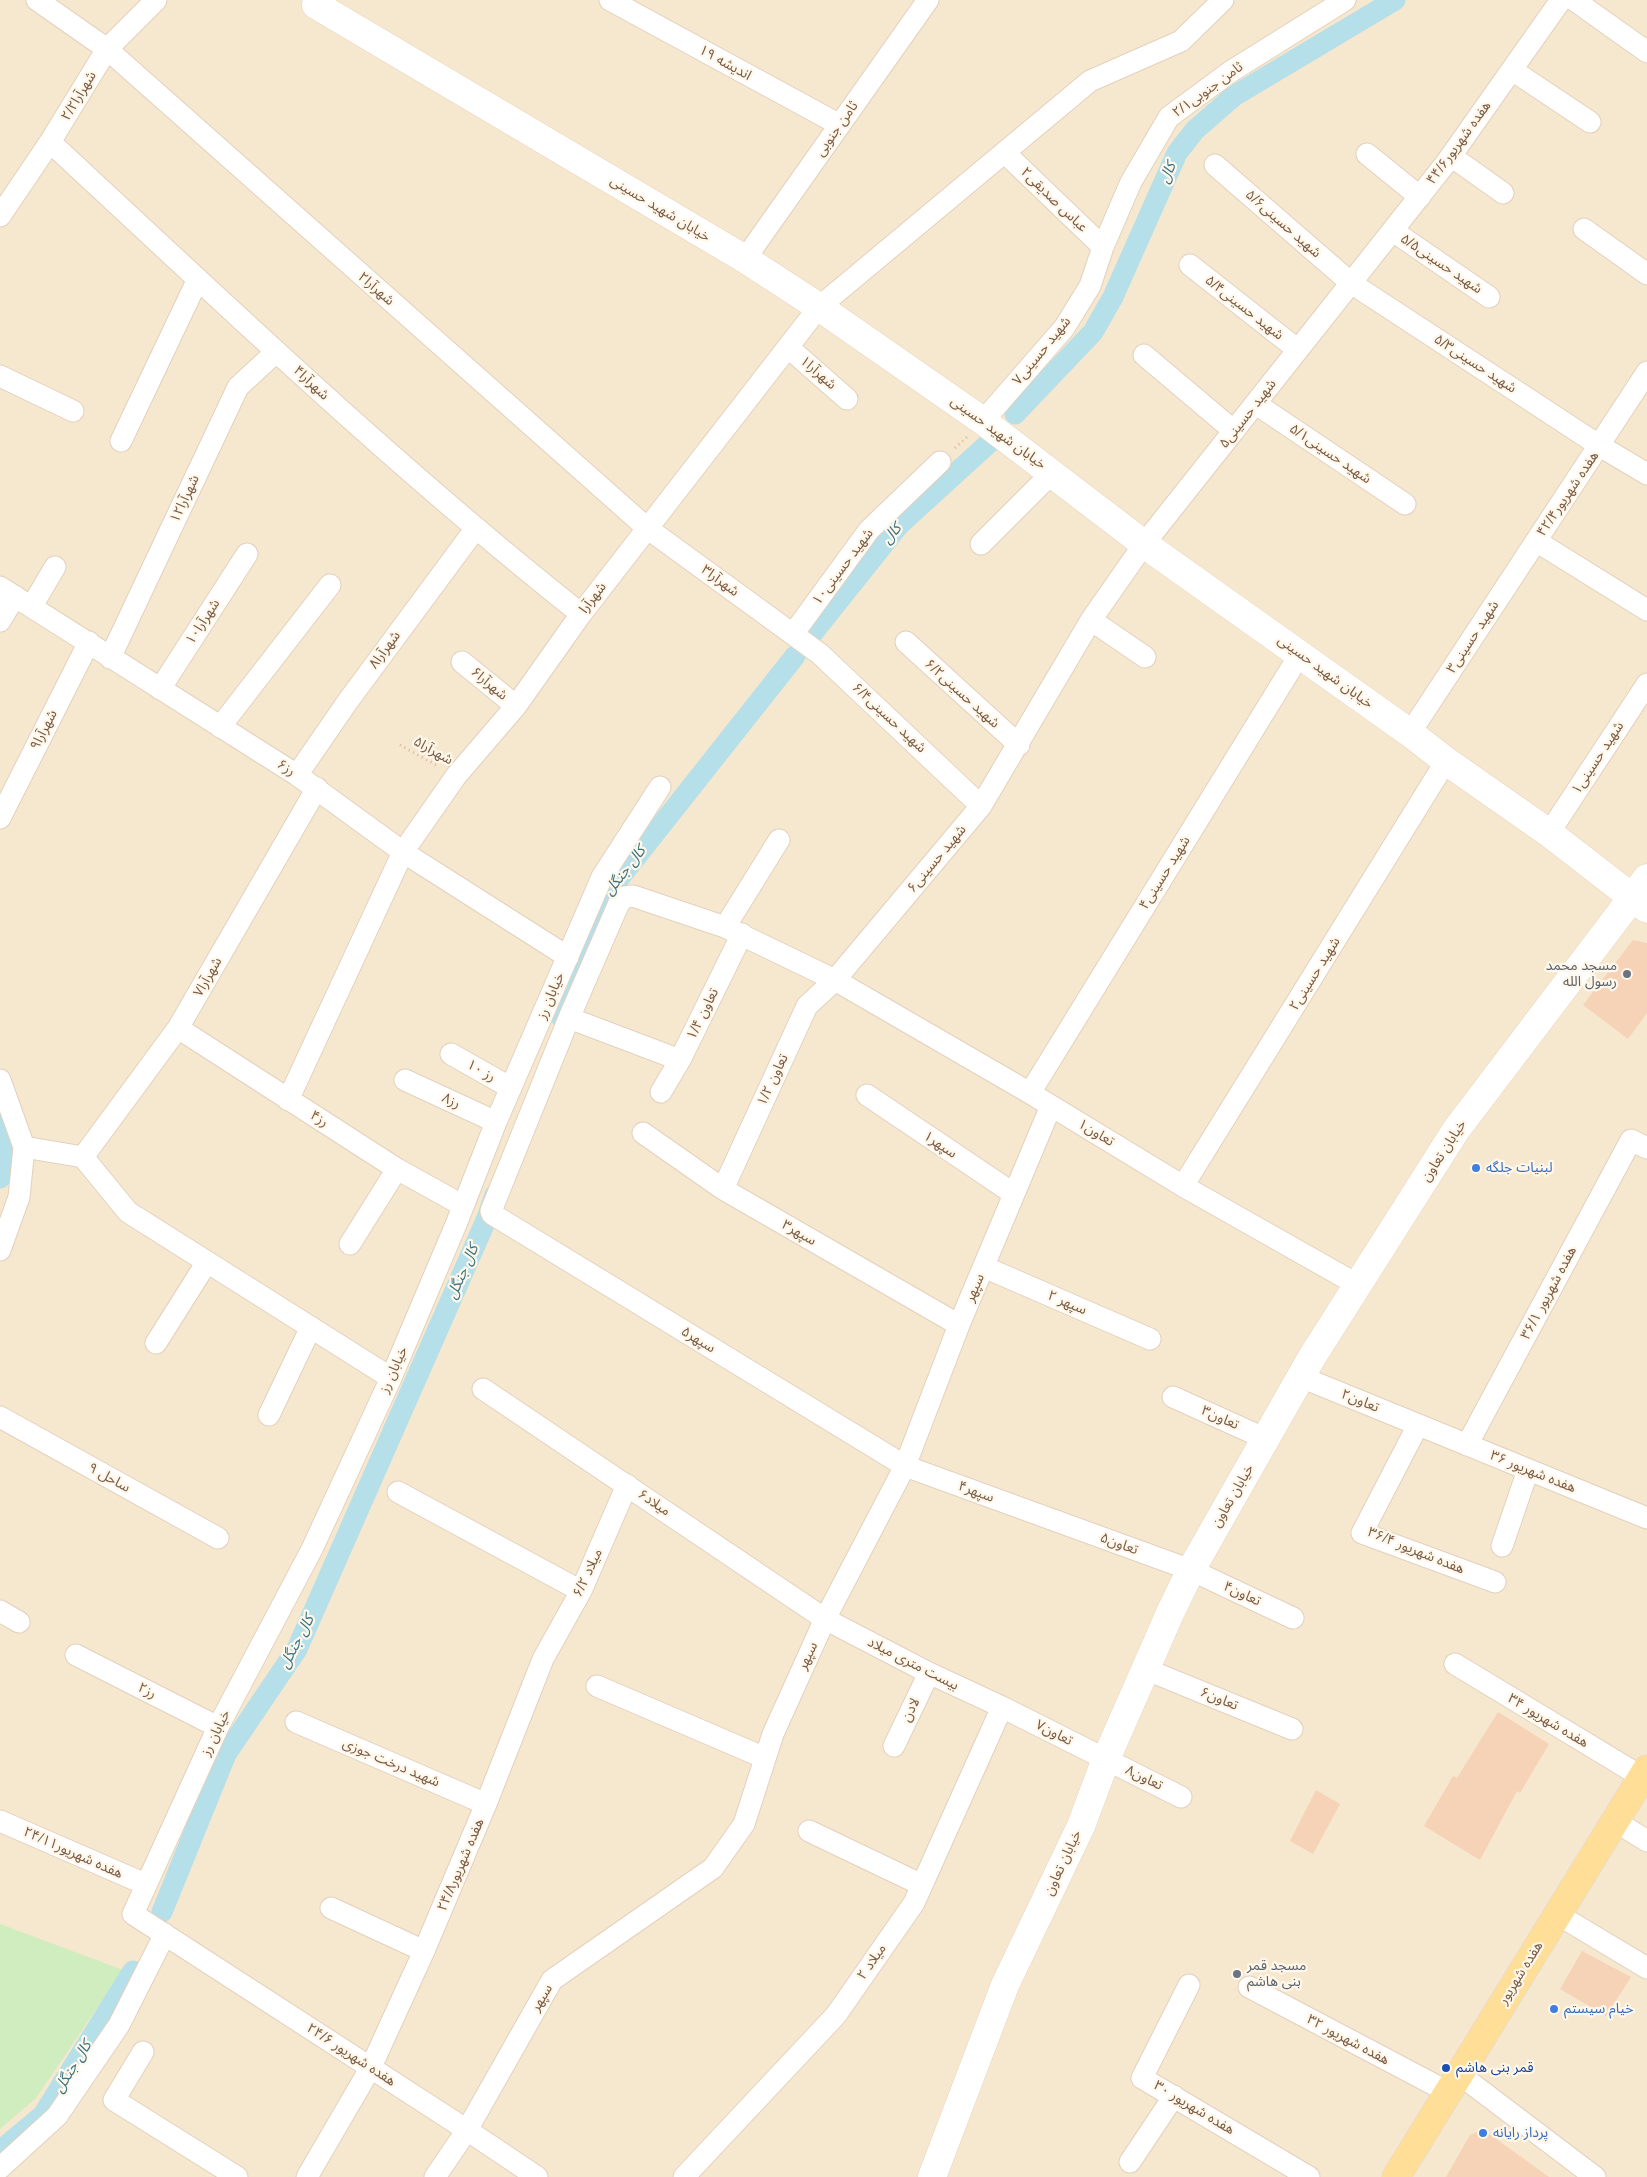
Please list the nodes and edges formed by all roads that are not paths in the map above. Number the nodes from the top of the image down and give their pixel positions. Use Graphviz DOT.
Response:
graph roads {
  1 [pos="37,0"];
  2 [pos="156,0"];
  3 [pos="610,0"];
  4 [pos="928,0"];
  5 [pos="1223,0"];
  6 [pos="1345,0"];
  7 [pos="1561,0"];
  8 [pos="1574,0"];
  9 [pos="313,2"];
  10 [pos="107,49"];
  11 [pos="1647,52"];
  12 [pos="1512,70"];
  13 [pos="1590,122"];
  14 [pos="840,125"];
  15 [pos="50,142"];
  16 [pos="1005,153"];
  17 [pos="1368,154"];
  18 [pos="1451,156"];
  19 [pos="1215,165"];
  20 [pos="1503,193"];
  21 [pos="1420,197"];
  22 [pos="0,216"];
  23 [pos="1584,229"];
  24 [pos="1393,231"];
  25 [pos="1103,247"];
  26 [pos="745,259"];
  27 [pos="1190,265"];
  28 [pos="1647,274"];
  29 [pos="198,279"];
  30 [pos="1351,283"];
  31 [pos="1489,297"];
  32 [pos="819,307"];
  33 [pos="789,348"];
  34 [pos="1298,350"];
  35 [pos="276,352"];
  36 [pos="1144,355"];
  37 [pos="1647,372"];
  38 [pos="0,376"];
  39 [pos="847,399"];
  40 [pos="1256,404"];
  41 [pos="73,412"];
  42 [pos="983,422"];
  43 [pos="1234,432"];
  44 [pos="121,441"];
  45 [pos="1600,446"];
  46 [pos="940,462"];
  47 [pos="1052,472"];
  48 [pos="1647,474"];
  49 [pos="1405,504"];
  50 [pos="476,528"];
  51 [pos="647,528"];
  52 [pos="1536,542"];
  53 [pos="981,544"];
  54 [pos="1144,544"];
  55 [pos="247,554"];
  56 [pos="55,567"];
  57 [pos="330,585"];
  58 [pos="16,596"];
  59 [pos="1647,610"];
  60 [pos="581,614"];
  61 [pos="1091,620"];
  62 [pos="0,622"];
  63 [pos="794,634"];
  64 [pos="89,642"];
  65 [pos="906,642"];
  66 [pos="1300,654"];
  67 [pos="1145,657"];
  68 [pos="110,658"];
  69 [pos="462,662"];
  70 [pos="1647,684"];
  71 [pos="160,689"];
  72 [pos="516,706"];
  73 [pos="220,727"];
  74 [pos="1410,734"];
  75 [pos="1019,745"];
  76 [pos="1446,761"];
  77 [pos="296,774"];
  78 [pos="660,787"];
  79 [pos="317,788"];
  80 [pos="982,806"];
  81 [pos="0,818"];
  82 [pos="1549,833"];
  83 [pos="779,840"];
  84 [pos="403,852"];
  85 [pos="1642,895"];
  86 [pos="734,930"];
  87 [pos="568,957"];
  88 [pos="835,980"];
  89 [pos="569,1018"];
  90 [pos="178,1028"];
  91 [pos="451,1054"];
  92 [pos="680,1060"];
  93 [pos="0,1080"];
  94 [pos="405,1080"];
  95 [pos="511,1088"];
  96 [pos="661,1092"];
  97 [pos="1030,1093"];
  98 [pos="867,1096"];
  99 [pos="288,1100"];
  100 [pos="1051,1106"];
  101 [pos="496,1122"];
  102 [pos="643,1133"];
  103 [pos="1639,1144"];
  104 [pos="24,1147"];
  105 [pos="83,1157"];
  106 [pos="397,1168"];
  107 [pos="1183,1186"];
  108 [pos="722,1189"];
  109 [pos="1014,1194"];
  110 [pos="462,1205"];
  111 [pos="350,1244"];
  112 [pos="0,1250"];
  113 [pos="207,1262"];
  114 [pos="984,1267"];
  115 [pos="1358,1285"];
  116 [pos="959,1325"];
  117 [pos="311,1328"];
  118 [pos="1150,1338"];
  119 [pos="156,1343"];
  120 [pos="1301,1377"];
  121 [pos="391,1378"];
  122 [pos="482,1389"];
  123 [pos="1173,1398"];
  124 [pos="269,1415"];
  125 [pos="0,1417"];
  126 [pos="1418,1425"];
  127 [pos="1266,1439"];
  128 [pos="1467,1445"];
  129 [pos="905,1466"];
  130 [pos="1528,1470"];
  131 [pos="627,1485"];
  132 [pos="398,1492"];
  133 [pos="1048,1518"];
  134 [pos="1647,1518"];
  135 [pos="218,1538"];
  136 [pos="1502,1546"];
  137 [pos="1191,1570"];
  138 [pos="1495,1582"];
  139 [pos="581,1591"];
  140 [pos="0,1611"];
  141 [pos="1294,1618"];
  142 [pos="825,1620"];
  143 [pos="19,1622"];
  144 [pos="76,1655"];
  145 [pos="543,1659"];
  146 [pos="1455,1664"];
  147 [pos="1145,1669"];
  148 [pos="929,1673"];
  149 [pos="597,1686"];
  150 [pos="1002,1707"];
  151 [pos="296,1722"];
  152 [pos="218,1727"];
  153 [pos="1292,1729"];
  154 [pos="894,1746"];
  155 [pos="765,1758"];
  156 [pos="1106,1760"];
  157 [pos="1644,1773"];
  158 [pos="1182,1797"];
  159 [pos="486,1804"];
  160 [pos="0,1821"];
  161 [pos="1615,1821"];
  162 [pos="809,1831"];
  163 [pos="1647,1841"];
  164 [pos="145,1884"];
  165 [pos="922,1885"];
  166 [pos="332,1908"];
  167 [pos="1557,1914"];
  168 [pos="165,1934"];
  169 [pos="424,1951"];
  170 [pos="1647,1968"];
  171 [pos="1189,1985"];
  172 [pos="1249,1987"];
  173 [pos="143,2052"];
  174 [pos="370,2067"];
  175 [pos="1454,2083"];
  176 [pos="1174,2096"];
  177 [pos="467,2130"];
  178 [pos="1130,2162"];
  179 [pos="0,2168"];
  180 [pos="1588,2172"];
  181 [pos="237,2177"];
  182 [pos="307,2177"];
  183 [pos="435,2177"];
  184 [pos="537,2177"];
  185 [pos="684,2177"];
  186 [pos="932,2177"];
  187 [pos="1309,2177"];
  188 [pos="1396,2177"];
  1 -- 10 [label="street, شهرآرا۲"];
  2 -- 10 [label="street, شهرآرا۲/۲"];
  3 -- 14 [label="street, اندیشه ۱۹"];
  4 -- 14 [label="street, ثامن جنوبی"];
  5 -- 16 [label="street, شهرآرا"];
  6 -- 25 [label="street, ثامن جنوبی۲/۱"];
  7 -- 12 [label="street, هفده شهریور۴۴/۶"];
  8 -- 11 [label="street"];
  9 -- 26 [label="main road, خیابان شهید حسینی"];
  10 -- 15 [label="street, شهرآرا۲/۲"];
  10 -- 51 [label="street, شهرآرا۲"];
  12 -- 13 [label="street"];
  12 -- 18 [label="street, هفده شهریور۴۴/۶"];
  14 -- 26 [label="street, ثامن جنوبی"];
  15 -- 22 [label="street, شهرآرا۲/۲"];
  15 -- 29 [label="street, شهرآرا۴"];
  16 -- 25 [label="street, عباس صدیقی۲"];
  16 -- 32 [label="street, شهرآرا"];
  17 -- 21 [label="street"];
  18 -- 20 [label="street"];
  18 -- 21 [label="street, هفده شهریور۴۴/۶"];
  19 -- 30 [label="street, شهید حسینی۵/۶"];
  21 -- 24 [label="street, هفده شهریور۴۴/۶"];
  23 -- 28 [label="street"];
  24 -- 30 [label="street, هفده شهریور۴۴/۶"];
  24 -- 31 [label="street, شهید حسینی۵/۵"];
  25 -- 42 [label="street, شهید حسینی۷"];
  26 -- 32 [label="main road, خیابان شهید حسینی"];
  27 -- 34 [label="street, شهید حسینی۵/۴"];
  29 -- 35 [label="street, شهرآرا۴"];
  29 -- 44 [label="street"];
  30 -- 34 [label="street, شهید حسینی۵"];
  30 -- 45 [label="street, شهید حسینی۵/۳"];
  32 -- 33 [label="street, شهرآرا"];
  32 -- 42 [label="main road, خیابان شهید حسینی"];
  33 -- 39 [label="street, شهرآرا۱"];
  33 -- 51 [label="street, شهرآرا"];
  34 -- 40 [label="street, شهید حسینی۵"];
  35 -- 50 [label="street, شهرآرا۴"];
  35 -- 68 [label="street, شهرآرا۱۲"];
  36 -- 43 [label="street"];
  37 -- 45 [label="street, هفده شهریور۴۲/۴"];
  38 -- 41 [label="street"];
  40 -- 43 [label="street, شهید حسینی۵"];
  40 -- 49 [label="street, شهید حسینی۵/۱"];
  42 -- 47 [label="main road, خیابان شهید حسینی"];
  43 -- 54 [label="street, شهید حسینی۵"];
  45 -- 48 [label="street, شهید حسینی۵/۳"];
  45 -- 52 [label="street, هفده شهریور۴۲/۴"];
  46 -- 63 [label="street, شهید حسینی۱۰"];
  47 -- 53 [label="street"];
  47 -- 54 [label="main road, خیابان شهید حسینی"];
  50 -- 60 [label="street, شهرآرا۴"];
  50 -- 77 [label="street, شهرآرا۸"];
  51 -- 60 [label="street, شهرآرا"];
  51 -- 63 [label="street, شهرآرا۳"];
  52 -- 59 [label="street"];
  52 -- 74 [label="street, شهید حسینی۳"];
  54 -- 61 [label="street, شهید حسینی۶"];
  54 -- 66 [label="main road, خیابان شهید حسینی"];
  55 -- 71 [label="street, شهرآرا۱۰"];
  56 -- 58 [label="street"];
  57 -- 73 [label="street"];
  58 -- 62 [label="street"];
  58 -- 64 [label="street, رز۶"];
  60 -- 72 [label="street, شهرآرا"];
  61 -- 67 [label="street"];
  61 -- 75 [label="street, شهید حسینی۶"];
  63 -- 80 [label="street, شهید حسینی۶/۴"];
  64 -- 68 [label="street, رز۶"];
  64 -- 81 [label="street, شهرآرا۹"];
  65 -- 75 [label="street, شهید حسینی۶/۲"];
  66 -- 74 [label="main road, خیابان شهید حسینی"];
  66 -- 97 [label="street, شهید حسینی۴"];
  68 -- 71 [label="street, رز۶"];
  69 -- 72 [label="street, شهرآرا۶"];
  70 -- 82 [label="street, شهید حسینی۱"];
  71 -- 73 [label="street, رز۶"];
  72 -- 84 [label="street, شهرآرا"];
  73 -- 77 [label="street, رز۶"];
  74 -- 76 [label="main road, خیابان شهید حسینی"];
  75 -- 80 [label="street, شهید حسینی۶"];
  76 -- 82 [label="main road, خیابان شهید حسینی"];
  76 -- 107 [label="street, شهید حسینی۲"];
  77 -- 79 [label="street, رز۶"];
  78 -- 87 [label="street, خیابان رز"];
  79 -- 84 [label="street, رز۶"];
  79 -- 90 [label="street, شهرآرا۷"];
  80 -- 88 [label="street, شهید حسینی۶"];
  82 -- 85 [label="main road, خیابان شهید حسینی"];
  83 -- 86 [label="street, تعاون ۱/۴"];
  84 -- 87 [label="street, رز۶"];
  84 -- 99 [label="street, شهرآرا"];
  85 -- 115 [label="main road, خیابان تعاون"];
  86 -- 88 [label="street"];
  86 -- 89 [label="street"];
  86 -- 92 [label="street, تعاون ۱/۴"];
  87 -- 95 [label="street, خیابان رز"];
  88 -- 97 [label="street, تعاون۱"];
  88 -- 108 [label="street, تعاون ۱/۲"];
  89 -- 92 [label="street"];
  89 -- 129 [label="street, سپهر۵"];
  90 -- 99 [label="street, رز۴"];
  90 -- 105 [label="street, شهرآرا۷"];
  91 -- 95 [label="street, رز ۱۰"];
  92 -- 96 [label="street, تعاون ۱/۴"];
  93 -- 104 [label="street"];
  94 -- 101 [label="street, رز۸"];
  95 -- 101 [label="street, خیابان رز"];
  97 -- 100 [label="street, تعاون۱"];
  98 -- 109 [label="street, سپهر۱"];
  99 -- 106 [label="street, رز۴"];
  100 -- 107 [label="street, تعاون۱"];
  100 -- 109 [label="street, سپهر"];
  101 -- 110 [label="street, خیابان رز"];
  102 -- 108 [label="street, سپهر۳"];
  103 -- 128 [label="street, هفده شهریور ۳۶/۱"];
  104 -- 105 [label="street"];
  104 -- 112 [label="street"];
  105 -- 113 [label="street"];
  106 -- 110 [label="street, رز۴"];
  106 -- 111 [label="street"];
  107 -- 115 [label="street, تعاون۱"];
  108 -- 116 [label="street, سپهر۳"];
  109 -- 114 [label="street, سپهر"];
  110 -- 121 [label="street, خیابان رز"];
  113 -- 117 [label="street"];
  113 -- 119 [label="street"];
  114 -- 116 [label="street, سپهر"];
  114 -- 118 [label="street, سپهر ۲"];
  115 -- 120 [label="main road, خیابان تعاون"];
  116 -- 129 [label="street, سپهر"];
  117 -- 121 [label="street"];
  117 -- 124 [label="street"];
  120 -- 126 [label="street, تعاون۲"];
  120 -- 127 [label="main road, خیابان تعاون"];
  121 -- 152 [label="street, خیابان رز"];
  122 -- 131 [label="street, میلاد۶"];
  123 -- 127 [label="street, تعاون۳"];
  125 -- 135 [label="street, ساحل ۹"];
  126 -- 128 [label="street, هفده شهریور ۳۶"];
  126 -- 138 [label="street, هفده شهریور ۳۶/۴"];
  127 -- 137 [label="main road, خیابان تعاون"];
  128 -- 130 [label="street, هفده شهریور ۳۶"];
  129 -- 133 [label="street, سپهر۴"];
  129 -- 142 [label="street, سپهر"];
  130 -- 134 [label="street, هفده شهریور ۳۶"];
  130 -- 136 [label="street"];
  131 -- 139 [label="street, میلاد ۶/۲"];
  131 -- 142 [label="street, میلاد۶"];
  132 -- 139 [label="street"];
  133 -- 137 [label="street, تعاون۵"];
  137 -- 141 [label="street, تعاون۴"];
  137 -- 147 [label="main road, خیابان تعاون"];
  139 -- 145 [label="street, میلاد ۶/۲"];
  140 -- 143 [label="street"];
  142 -- 148 [label="street, بیست متری میلاد"];
  142 -- 155 [label="street, سپهر"];
  144 -- 152 [label="street, رز۲"];
  145 -- 159 [label="street, هفده شهریور۲۴/۸"];
  146 -- 157 [label="street, هفده شهریور ۳۴"];
  147 -- 153 [label="street, تعاون۶"];
  147 -- 156 [label="main road, خیابان تعاون"];
  148 -- 150 [label="street, بیست متری میلاد"];
  148 -- 154 [label="street, لادن"];
  149 -- 155 [label="street"];
  150 -- 156 [label="street, تعاون۷"];
  150 -- 165 [label="street, میلاد ۲"];
  151 -- 159 [label="street, شهید درخت جوزی"];
  152 -- 164 [label="street, خیابان رز"];
  155 -- 177 [label="street, سپهر"];
  156 -- 158 [label="street, تعاون۸"];
  156 -- 186 [label="main road, خیابان تعاون"];
  157 -- 161 [label="main road, هفده شهریور"];
  159 -- 169 [label="street, هفده شهریور۲۴/۸"];
  160 -- 164 [label="street, هفده شهریور۲۴/۱۱"];
  161 -- 163 [label="street"];
  161 -- 167 [label="main road, هفده شهریور"];
  162 -- 165 [label="street"];
  164 -- 168 [label="street, خیابان رز"];
  165 -- 185 [label="street, میلاد ۲"];
  166 -- 169 [label="street"];
  167 -- 170 [label="street"];
  167 -- 175 [label="main road, هفده شهریور"];
  168 -- 174 [label="street, هفده شهریور ۲۴/۶"];
  168 -- 179 [label="street"];
  169 -- 174 [label="street, هفده شهریور۲۴/۸"];
  171 -- 176 [label="street, هفده شهریور ۳۰"];
  172 -- 175 [label="street, هفده شهریور ۳۲"];
  173 -- 181 [label="street"];
  174 -- 177 [label="street, هفده شهریور ۲۴/۶"];
  174 -- 182 [label="street, هفده شهریور۲۴/۸"];
  175 -- 180 [label="street, هفده شهریور ۳۲"];
  175 -- 188 [label="main road, هفده شهریور"];
  176 -- 178 [label="street"];
  176 -- 187 [label="street, هفده شهریور ۳۰"];
  177 -- 183 [label="street, سپهر"];
  177 -- 184 [label="street, هفده شهریور ۲۴/۶"];
}
